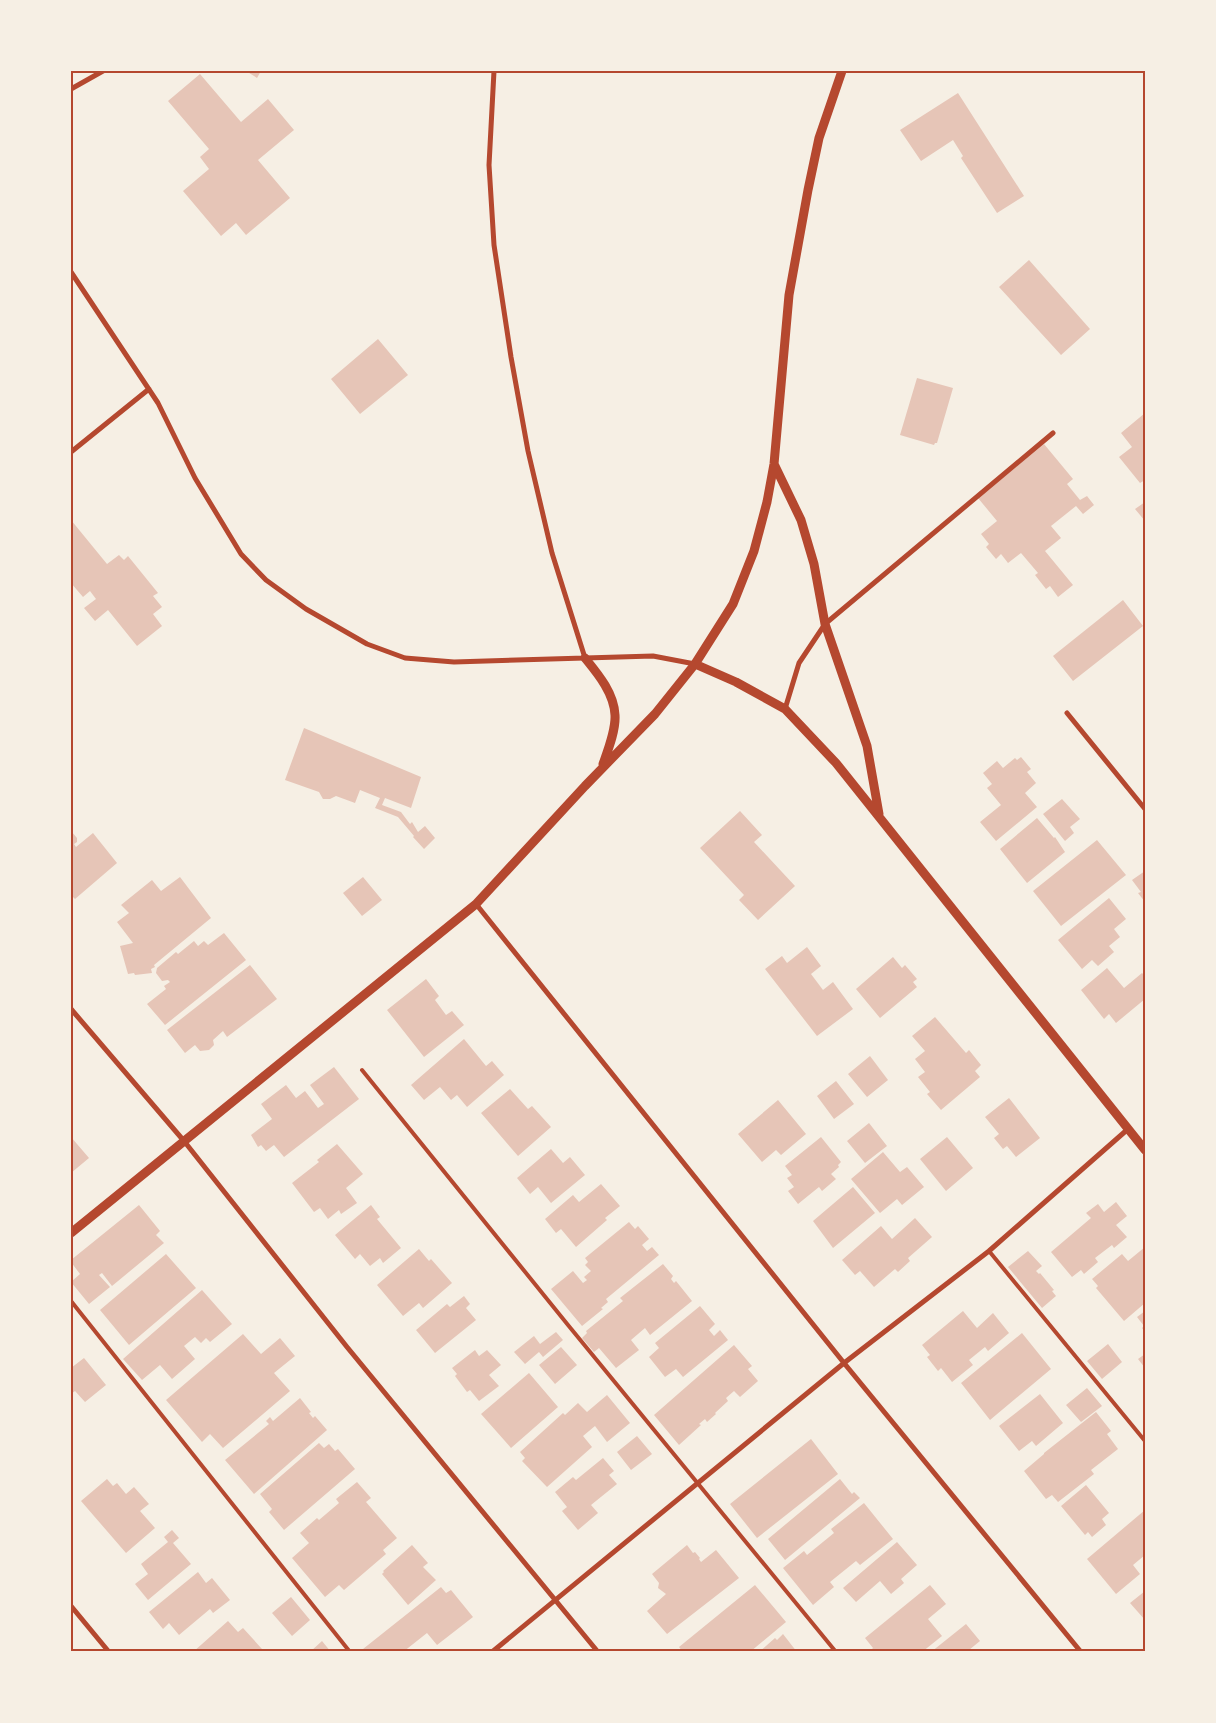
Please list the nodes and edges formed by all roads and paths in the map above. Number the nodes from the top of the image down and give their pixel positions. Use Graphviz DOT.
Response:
graph roads {
  1 [pos="103,71"];
  2 [pos="494,71"];
  3 [pos="842,71"];
  4 [pos="71,89"];
  5 [pos="71,272"];
  6 [pos="149,389"];
  7 [pos="1052,433"];
  8 [pos="71,452"];
  9 [pos="774,464"];
  10 [pos="825,624"];
  11 [pos="585,658"];
  12 [pos="695,664"];
  13 [pos="785,709"];
  14 [pos="1067,713"];
  15 [pos="601,769"];
  16 [pos="1145,809"];
  17 [pos="879,815"];
  18 [pos="476,904"];
  19 [pos="71,1009"];
  20 [pos="362,1070"];
  21 [pos="1128,1129"];
  22 [pos="184,1141"];
  23 [pos="1145,1150"];
  24 [pos="71,1233"];
  25 [pos="989,1251"];
  26 [pos="71,1302"];
  27 [pos="844,1363"];
  28 [pos="1145,1441"];
  29 [pos="699,1483"];
  30 [pos="556,1600"];
  31 [pos="71,1606"];
  32 [pos="109,1652"];
  33 [pos="350,1652"];
  34 [pos="492,1652"];
  35 [pos="598,1652"];
  36 [pos="836,1652"];
  37 [pos="1081,1652"];
  1 -- 4 [label="street"];
  2 -- 11 [label="street"];
  3 -- 9 [label="street"];
  5 -- 6 [label="street"];
  6 -- 8 [label="street"];
  6 -- 11 [label="street"];
  7 -- 10 [label="street"];
  9 -- 10 [label="street"];
  9 -- 12 [label="street"];
  10 -- 13 [label="street"];
  10 -- 17 [label="street"];
  11 -- 12 [label="street"];
  11 -- 15 [label="street"];
  12 -- 13 [label="street"];
  12 -- 15 [label="street"];
  13 -- 17 [label="street"];
  14 -- 16 [label="street"];
  15 -- 18 [label="street"];
  17 -- 21 [label="street"];
  18 -- 22 [label="street"];
  18 -- 27 [label="street"];
  19 -- 22 [label="street"];
  20 -- 29 [label="lane"];
  21 -- 23 [label="street"];
  21 -- 25 [label="street"];
  22 -- 24 [label="street"];
  22 -- 30 [label="street"];
  25 -- 27 [label="street"];
  25 -- 28 [label="lane"];
  26 -- 33 [label="lane"];
  27 -- 29 [label="street"];
  27 -- 37 [label="street"];
  29 -- 30 [label="street"];
  29 -- 36 [label="lane"];
  30 -- 34 [label="street"];
  30 -- 35 [label="street"];
  31 -- 32 [label="street"];
}
